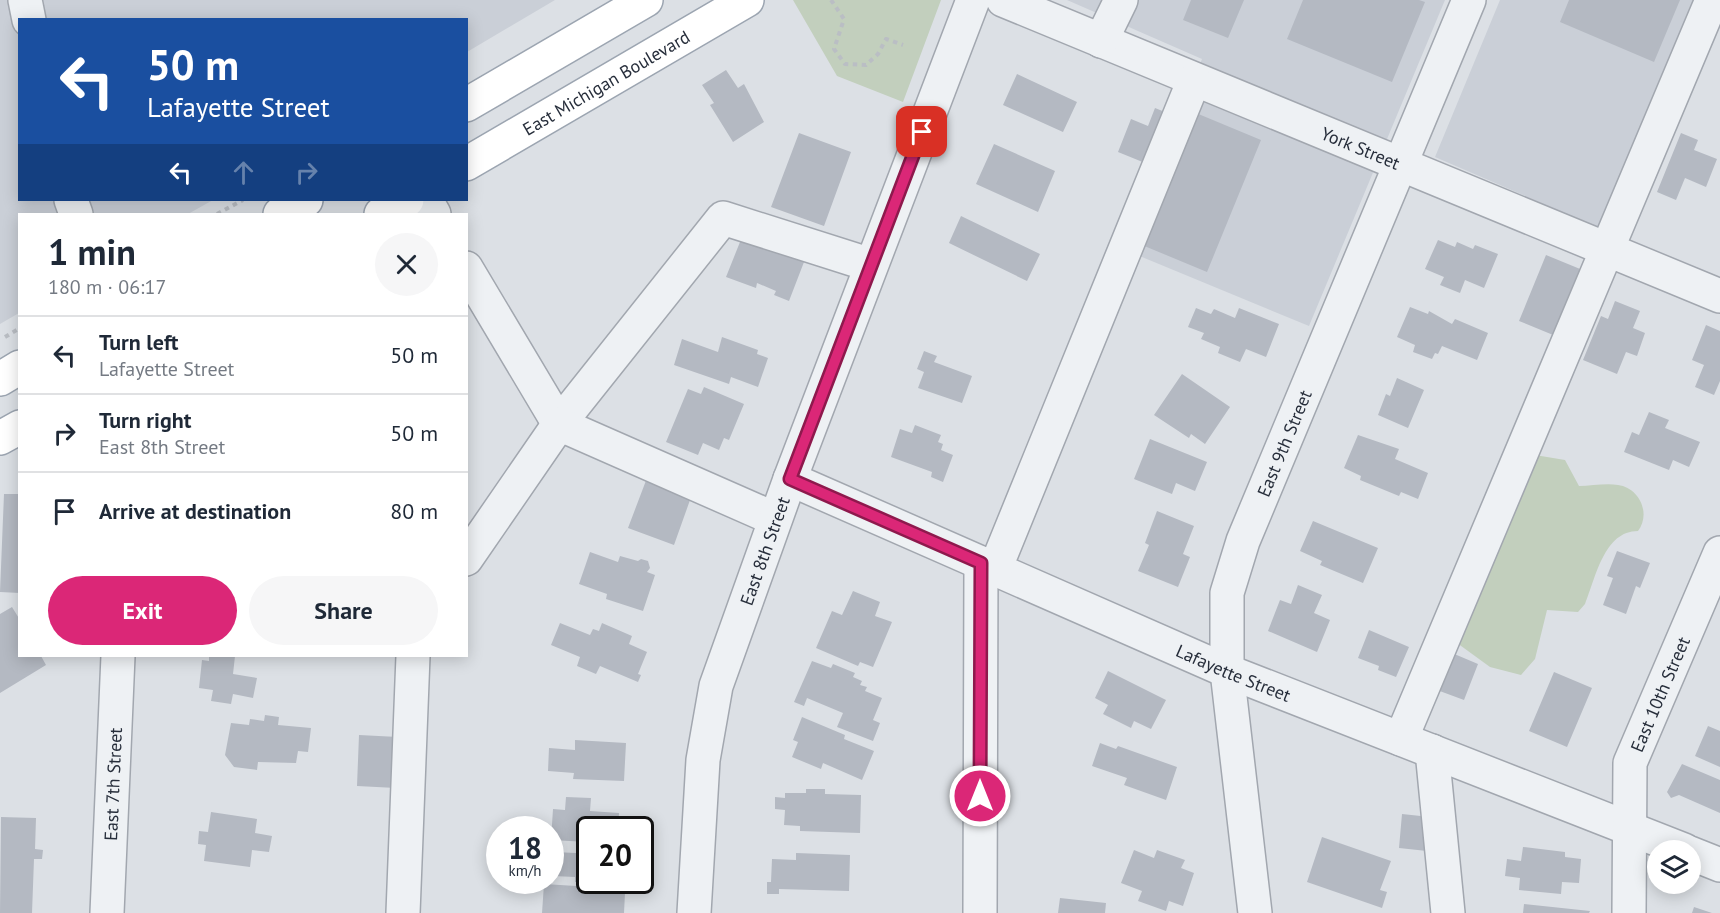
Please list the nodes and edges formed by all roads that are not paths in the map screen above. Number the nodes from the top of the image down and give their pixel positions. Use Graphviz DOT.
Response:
graph roads {
  1 [pos="25,0"];
  2 [pos="646,0"];
  3 [pos="747,0"];
  4 [pos="973,0"];
  5 [pos="1002,0"];
  6 [pos="1120,0"];
  7 [pos="1469,0"];
  8 [pos="1712,0"];
  9 [pos="29,18"];
  10 [pos="1101,41"];
  11 [pos="1194,80"];
  12 [pos="468,104"];
  13 [pos="468,163"];
  14 [pos="1401,166"];
  15 [pos="304,201"];
  16 [pos="405,201"];
  17 [pos="282,213"];
  18 [pos="383,213"];
  19 [pos="1607,250"];
  20 [pos="872,265"];
  21 [pos="468,271"];
  22 [pos="1720,296"];
  23 [pos="18,368"];
  24 [pos="0,379"];
  25 [pos="559,424"];
  26 [pos="18,428"];
  27 [pos="0,438"];
  28 [pos="790,479"];
  29 [pos="776,519"];
  30 [pos="1720,553"];
  31 [pos="468,556"];
  32 [pos="988,566"];
  33 [pos="118,657"];
  34 [pos="413,657"];
  35 [pos="1227,671"];
  36 [pos="1401,739"];
  37 [pos="1432,751"];
  38 [pos="1629,828"];
  39 [pos="1659,840"];
  40 [pos="1701,857"];
  41 [pos="1720,865"];
  42 [pos="107,913"];
  43 [pos="403,913"];
  44 [pos="694,913"];
  45 [pos="980,913"];
  46 [pos="1255,913"];
  47 [pos="1448,913"];
  48 [pos="1629,913"];
  1 -- 9 [label="street"];
  2 -- 12 [label="main road"];
  3 -- 13 [label="main road, East Michigan Boulevard"];
  4 -- 20 [label="street, East 8th Street"];
  5 -- 10 [label="street, York Street"];
  6 -- 10 [label="street"];
  7 -- 14 [label="street, East 9th Street"];
  8 -- 19 [label="street"];
  10 -- 11 [label="street, York Street"];
  11 -- 14 [label="street, York Street"];
  11 -- 32 [label="street"];
  14 -- 19 [label="street, York Street"];
  14 -- 35 [label="street, East 9th Street"];
  15 -- 17 [label="main road"];
  16 -- 18 [label="main road"];
  19 -- 22 [label="street, York Street"];
  19 -- 36 [label="street"];
  20 -- 25 [label="street"];
  20 -- 28 [label="street, East 8th Street"];
  21 -- 25 [label="street"];
  23 -- 24 [label="main road"];
  25 -- 29 [label="street"];
  25 -- 31 [label="street"];
  26 -- 27 [label="main road"];
  28 -- 29 [label="street, East 8th Street"];
  28 -- 32 [label="street, Lafayette Street"];
  29 -- 44 [label="street, East 8th Street"];
  30 -- 38 [label="street, East 10th Street"];
  32 -- 35 [label="street, Lafayette Street"];
  32 -- 45 [label="street"];
  33 -- 42 [label="street, East 7th Street"];
  34 -- 43 [label="street"];
  35 -- 36 [label="street, Lafayette Street"];
  35 -- 46 [label="street, East 9th Street"];
  36 -- 37 [label="street, Lafayette Street"];
  37 -- 38 [label="street, Lafayette Street"];
  37 -- 47 [label="street"];
  38 -- 39 [label="street, Lafayette Street"];
  38 -- 48 [label="street, East 10th Street"];
  40 -- 41 [label="street"];
}
